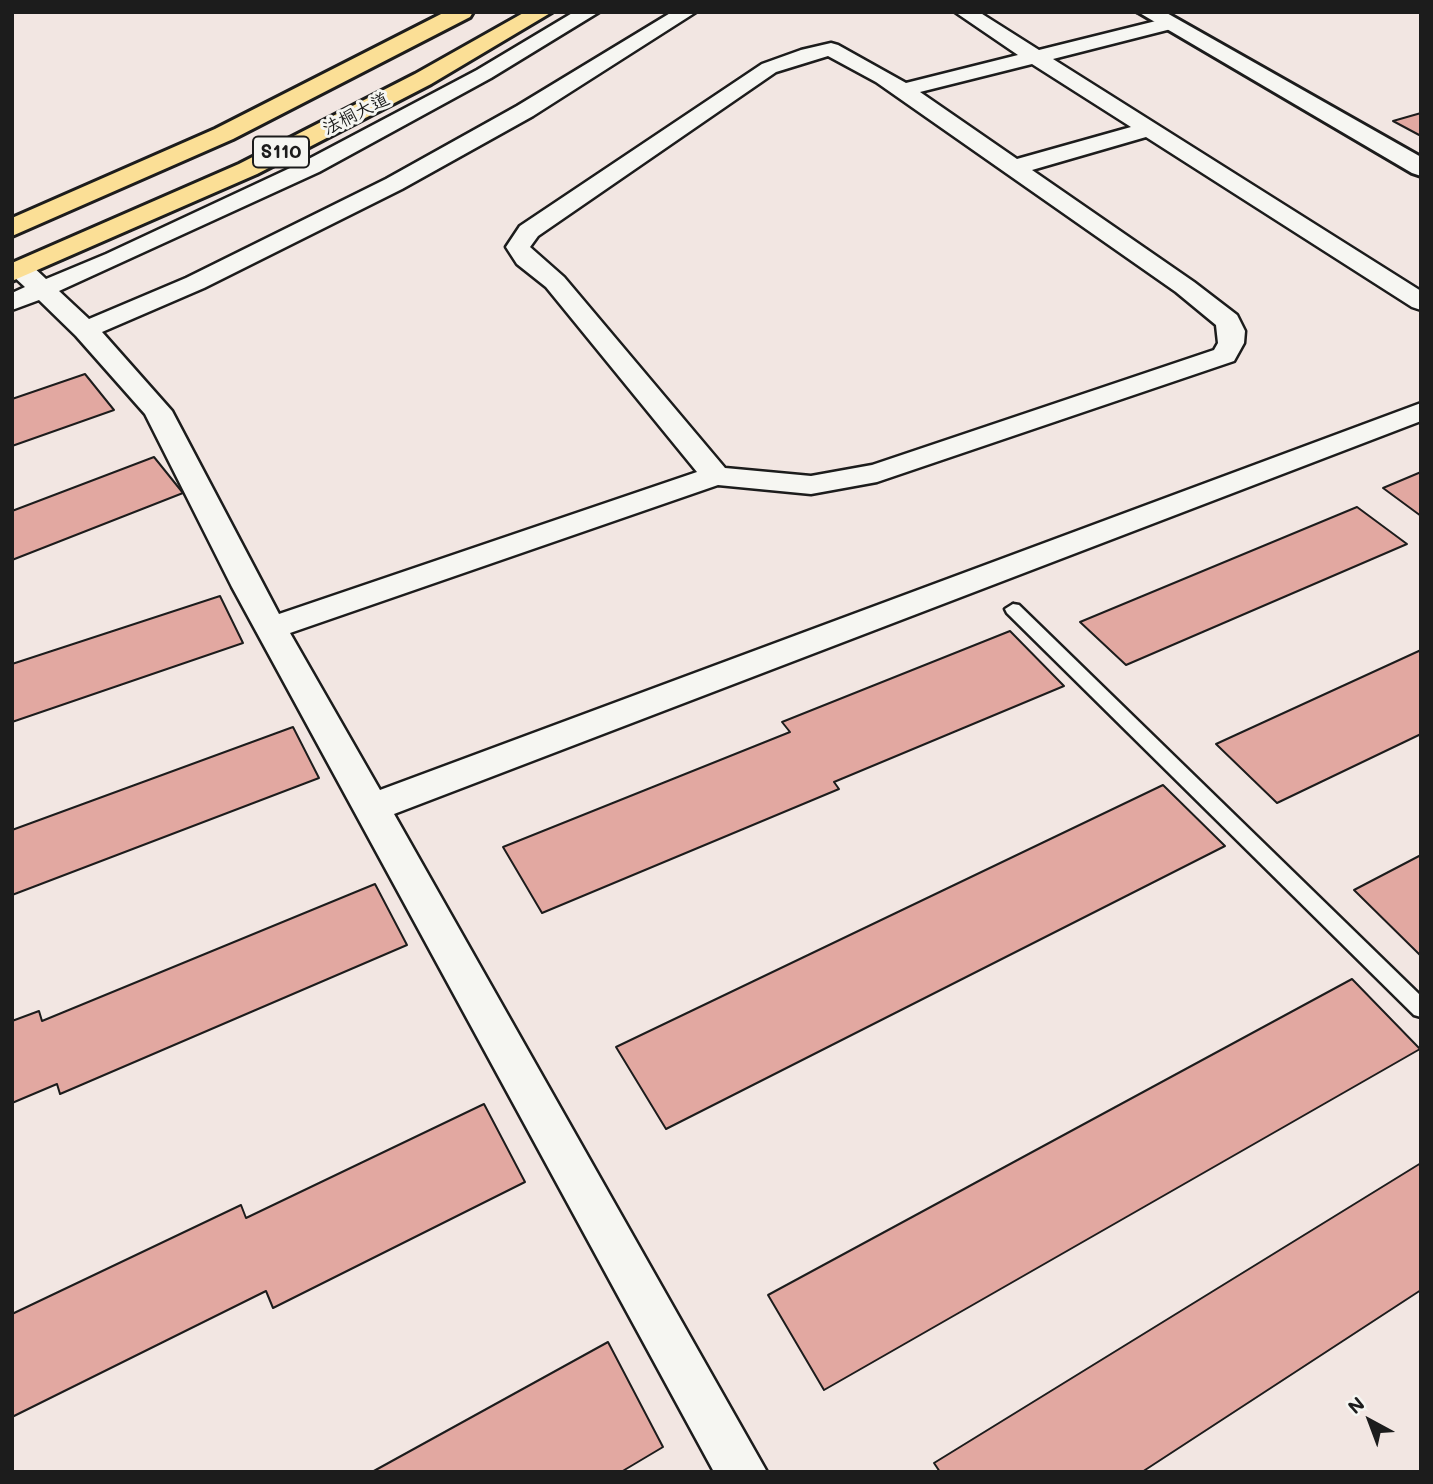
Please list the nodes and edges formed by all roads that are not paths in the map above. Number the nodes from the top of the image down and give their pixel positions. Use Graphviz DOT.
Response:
graph roads {
  1 [pos="462,12"];
  2 [pos="541,12"];
  3 [pos="589,12"];
  4 [pos="686,12"];
  5 [pos="965,12"];
  6 [pos="1159,18"];
  7 [pos="1035,57"];
  8 [pos="903,90"];
  9 [pos="1149,129"];
  10 [pos="1016,167"];
  11 [pos="1421,168"];
  12 [pos="12,228"];
  13 [pos="22,284"];
  14 [pos="1421,302"];
  15 [pos="85,330"];
  16 [pos="1421,411"];
  17 [pos="716,476"];
  18 [pos="1013,609"];
  19 [pos="271,628"];
  20 [pos="372,808"];
  21 [pos="1421,1009"];
  22 [pos="742,1472"];
  1 -- 12 [label="main road, 法桐大道 / S110"];
  2 -- 13 [label="main road, 法桐大道 / S110"];
  3 -- 13 [label="street"];
  4 -- 15 [label="street"];
  5 -- 7 [label="street"];
  6 -- 7 [label="street"];
  6 -- 11 [label="street"];
  7 -- 8 [label="street"];
  7 -- 9 [label="street"];
  8 -- 10 [label="street"];
  8 -- 17 [label="street"];
  9 -- 10 [label="street"];
  9 -- 14 [label="street"];
  10 -- 17 [label="street"];
  13 -- 15 [label="street"];
  15 -- 19 [label="street"];
  16 -- 20 [label="street"];
  17 -- 19 [label="street"];
  18 -- 21 [label="lane"];
  19 -- 20 [label="street"];
  20 -- 22 [label="street"];
}
